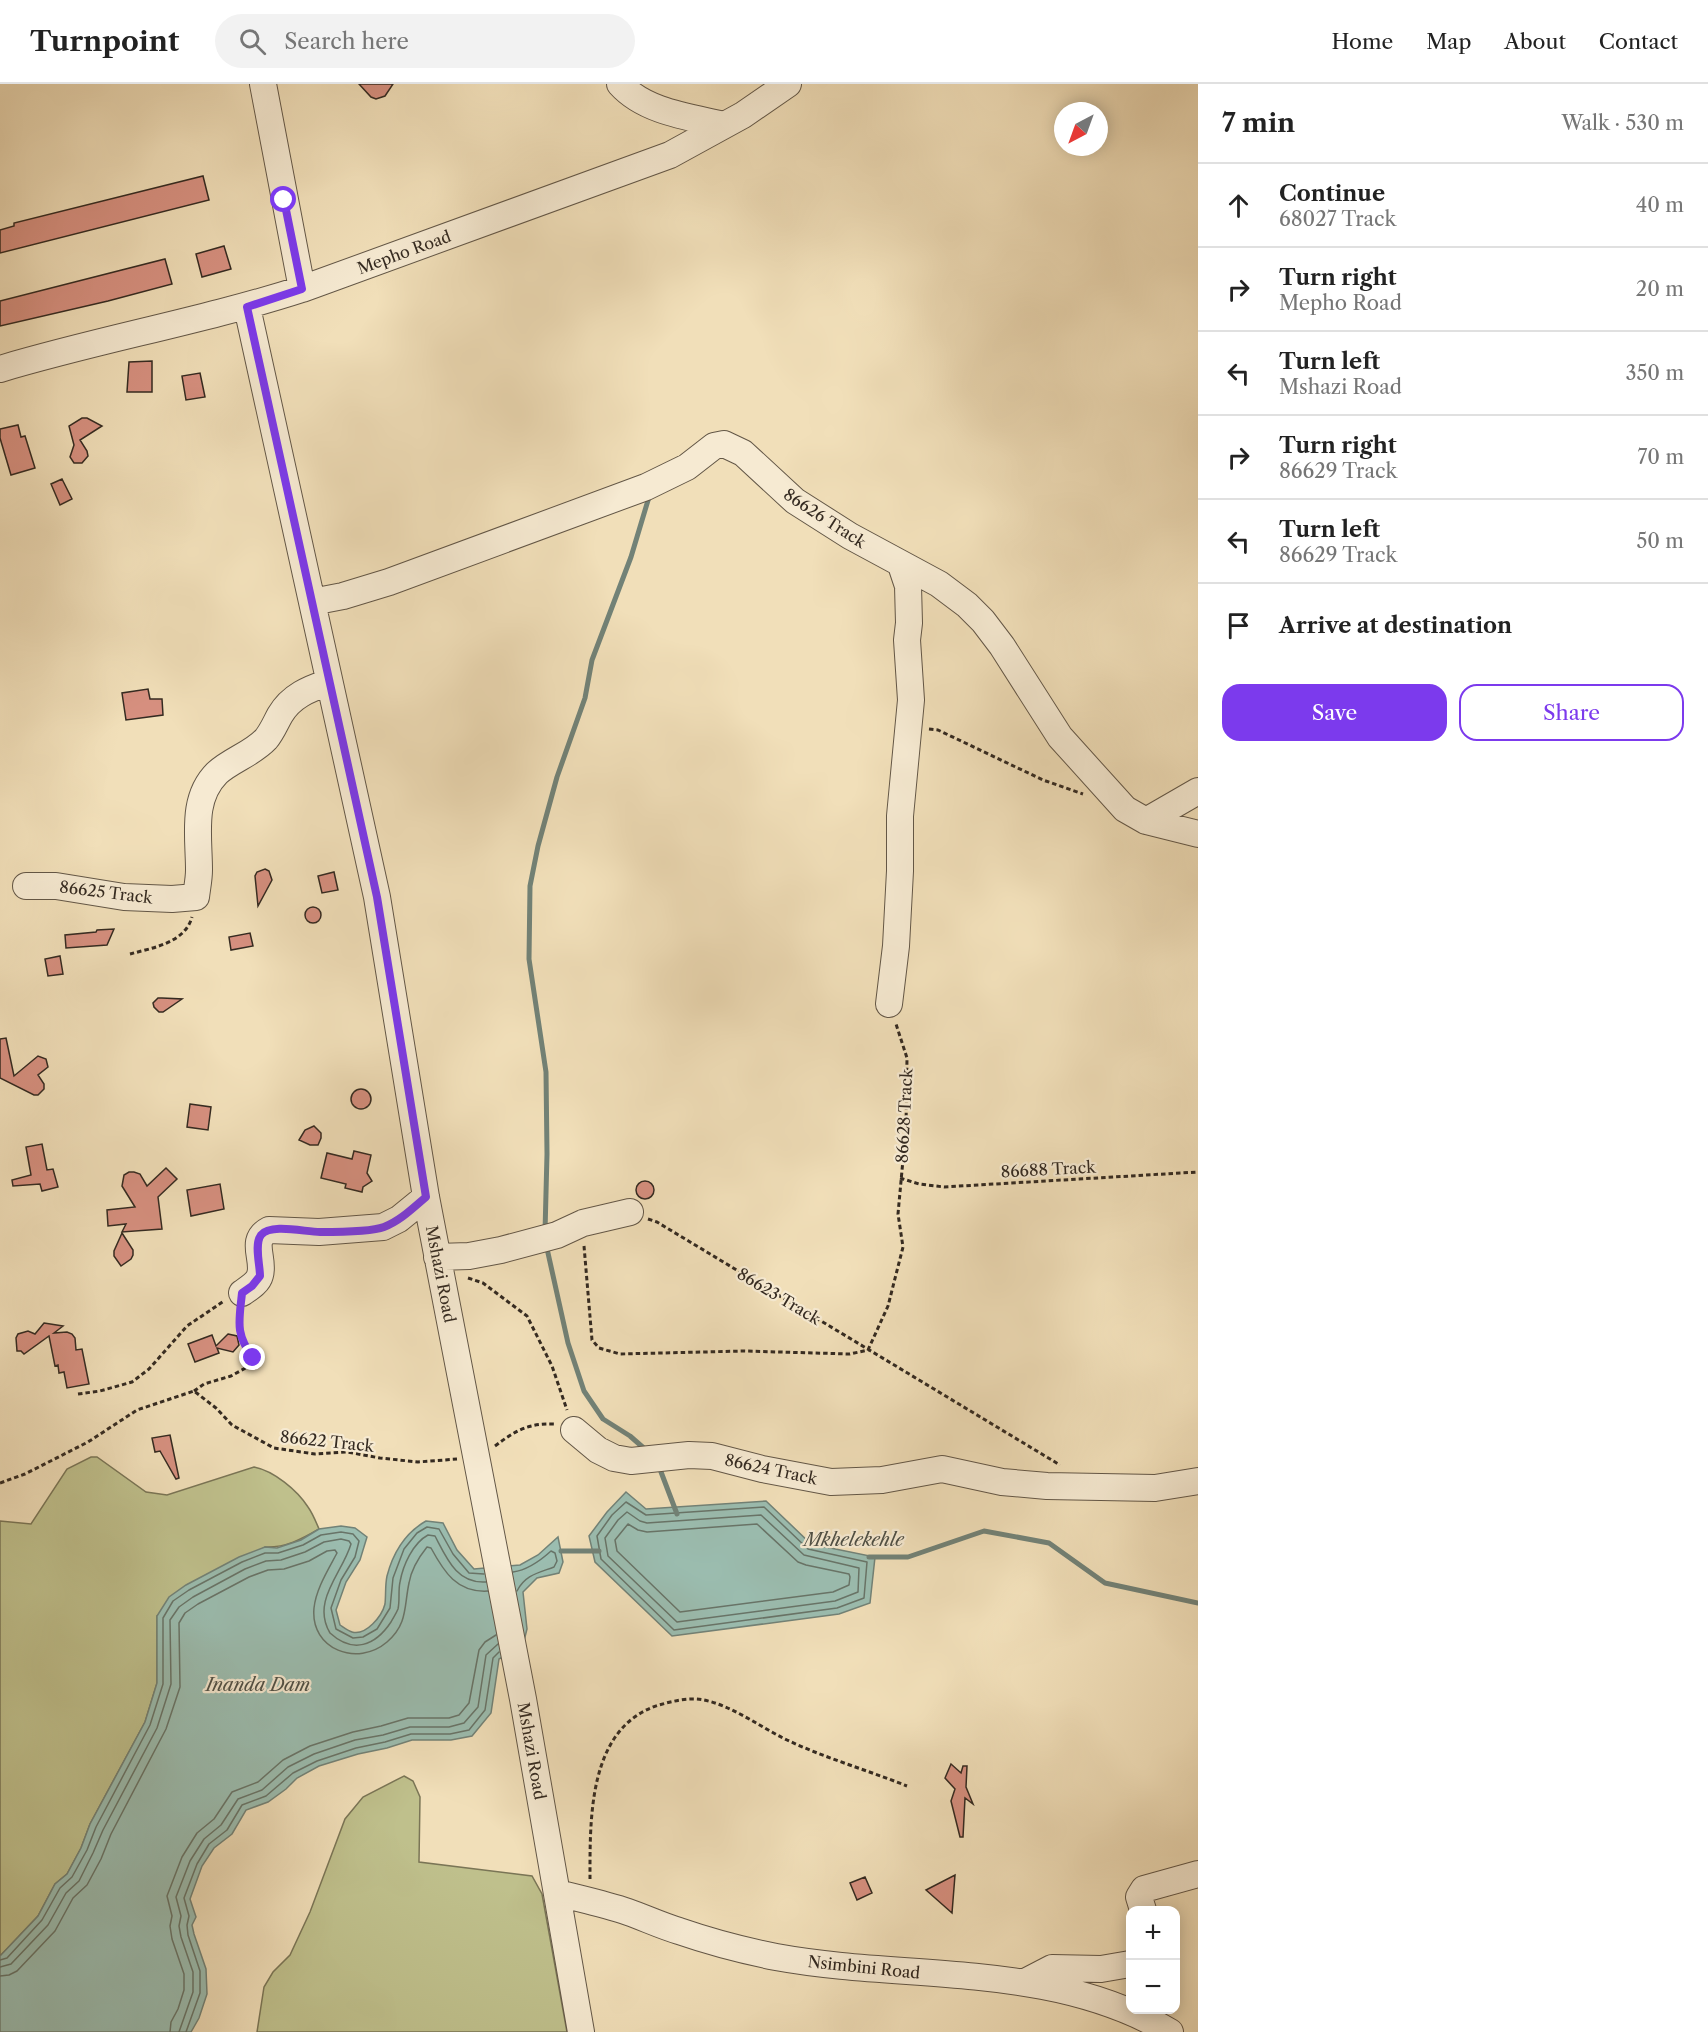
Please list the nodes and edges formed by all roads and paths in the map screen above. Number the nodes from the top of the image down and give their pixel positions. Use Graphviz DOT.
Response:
graph roads {
  1 [pos="263,84"];
  2 [pos="620,84"];
  3 [pos="788,84"];
  4 [pos="724,125"];
  5 [pos="302,289"];
  6 [pos="247,307"];
  7 [pos="0,369"];
  8 [pos="901,565"];
  9 [pos="312,602"];
  10 [pos="329,682"];
  11 [pos="908,721"];
  12 [pos="1198,791"];
  13 [pos="1084,795"];
  14 [pos="1136,815"];
  15 [pos="1198,834"];
  16 [pos="26,886"];
  17 [pos="196,897"];
  18 [pos="130,954"];
  19 [pos="889,1004"];
  20 [pos="1198,1172"];
  21 [pos="900,1178"];
  22 [pos="426,1197"];
  23 [pos="630,1212"];
  24 [pos="583,1223"];
  25 [pos="439,1263"];
  26 [pos="242,1293"];
  27 [pos="868,1350"];
  28 [pos="194,1391"];
  29 [pos="78,1394"];
  30 [pos="574,1430"];
  31 [pos="477,1459"];
  32 [pos="1067,1469"];
  33 [pos="1198,1481"];
  34 [pos="0,1484"];
  35 [pos="907,1785"];
  36 [pos="1198,1874"];
  37 [pos="558,1893"];
  38 [pos="590,1901"];
  39 [pos="1142,1906"];
  40 [pos="1126,1966"];
  41 [pos="1024,1982"];
  42 [pos="581,2032"];
  43 [pos="1170,2032"];
  1 -- 5 [label="street"];
  2 -- 4 [label="street"];
  3 -- 4 [label="street, Mepho Road"];
  4 -- 5 [label="street, Mepho Road"];
  5 -- 6 [label="street, Mepho Road"];
  6 -- 7 [label="street, Mepho Road"];
  6 -- 9 [label="street, Mshazi Road"];
  8 -- 9 [label="street, 86626 Track"];
  8 -- 11 [label="street"];
  8 -- 14 [label="street, 86626 Track"];
  9 -- 10 [label="street, Mshazi Road"];
  10 -- 17 [label="street"];
  10 -- 22 [label="street, Mshazi Road"];
  11 -- 13 [label="path"];
  11 -- 19 [label="street"];
  12 -- 14 [label="street"];
  14 -- 15 [label="street"];
  16 -- 17 [label="street, 86625 Track"];
  17 -- 18 [label="path"];
  19 -- 21 [label="path, 86628 Track"];
  20 -- 21 [label="path, 86688 Track"];
  21 -- 27 [label="path, 86628 Track"];
  22 -- 25 [label="street, Mshazi Road"];
  22 -- 26 [label="street"];
  23 -- 24 [label="street"];
  23 -- 27 [label="path, 86623 Track"];
  24 -- 25 [label="street"];
  24 -- 27 [label="path"];
  25 -- 30 [label="path"];
  25 -- 31 [label="street, Mshazi Road"];
  26 -- 28 [label="path"];
  26 -- 29 [label="path"];
  27 -- 32 [label="path, 86623 Track"];
  28 -- 31 [label="path, 86622 Track"];
  28 -- 34 [label="path"];
  30 -- 31 [label="path"];
  30 -- 33 [label="street, 86624 Track"];
  31 -- 37 [label="street, Mshazi Road"];
  35 -- 38 [label="path"];
  36 -- 39 [label="street"];
  37 -- 38 [label="street, Nsimbini Road"];
  37 -- 42 [label="street, Mshazi Road"];
  38 -- 41 [label="street, Nsimbini Road"];
  40 -- 41 [label="street"];
  41 -- 43 [label="street, Nsimbini Road"];
}
